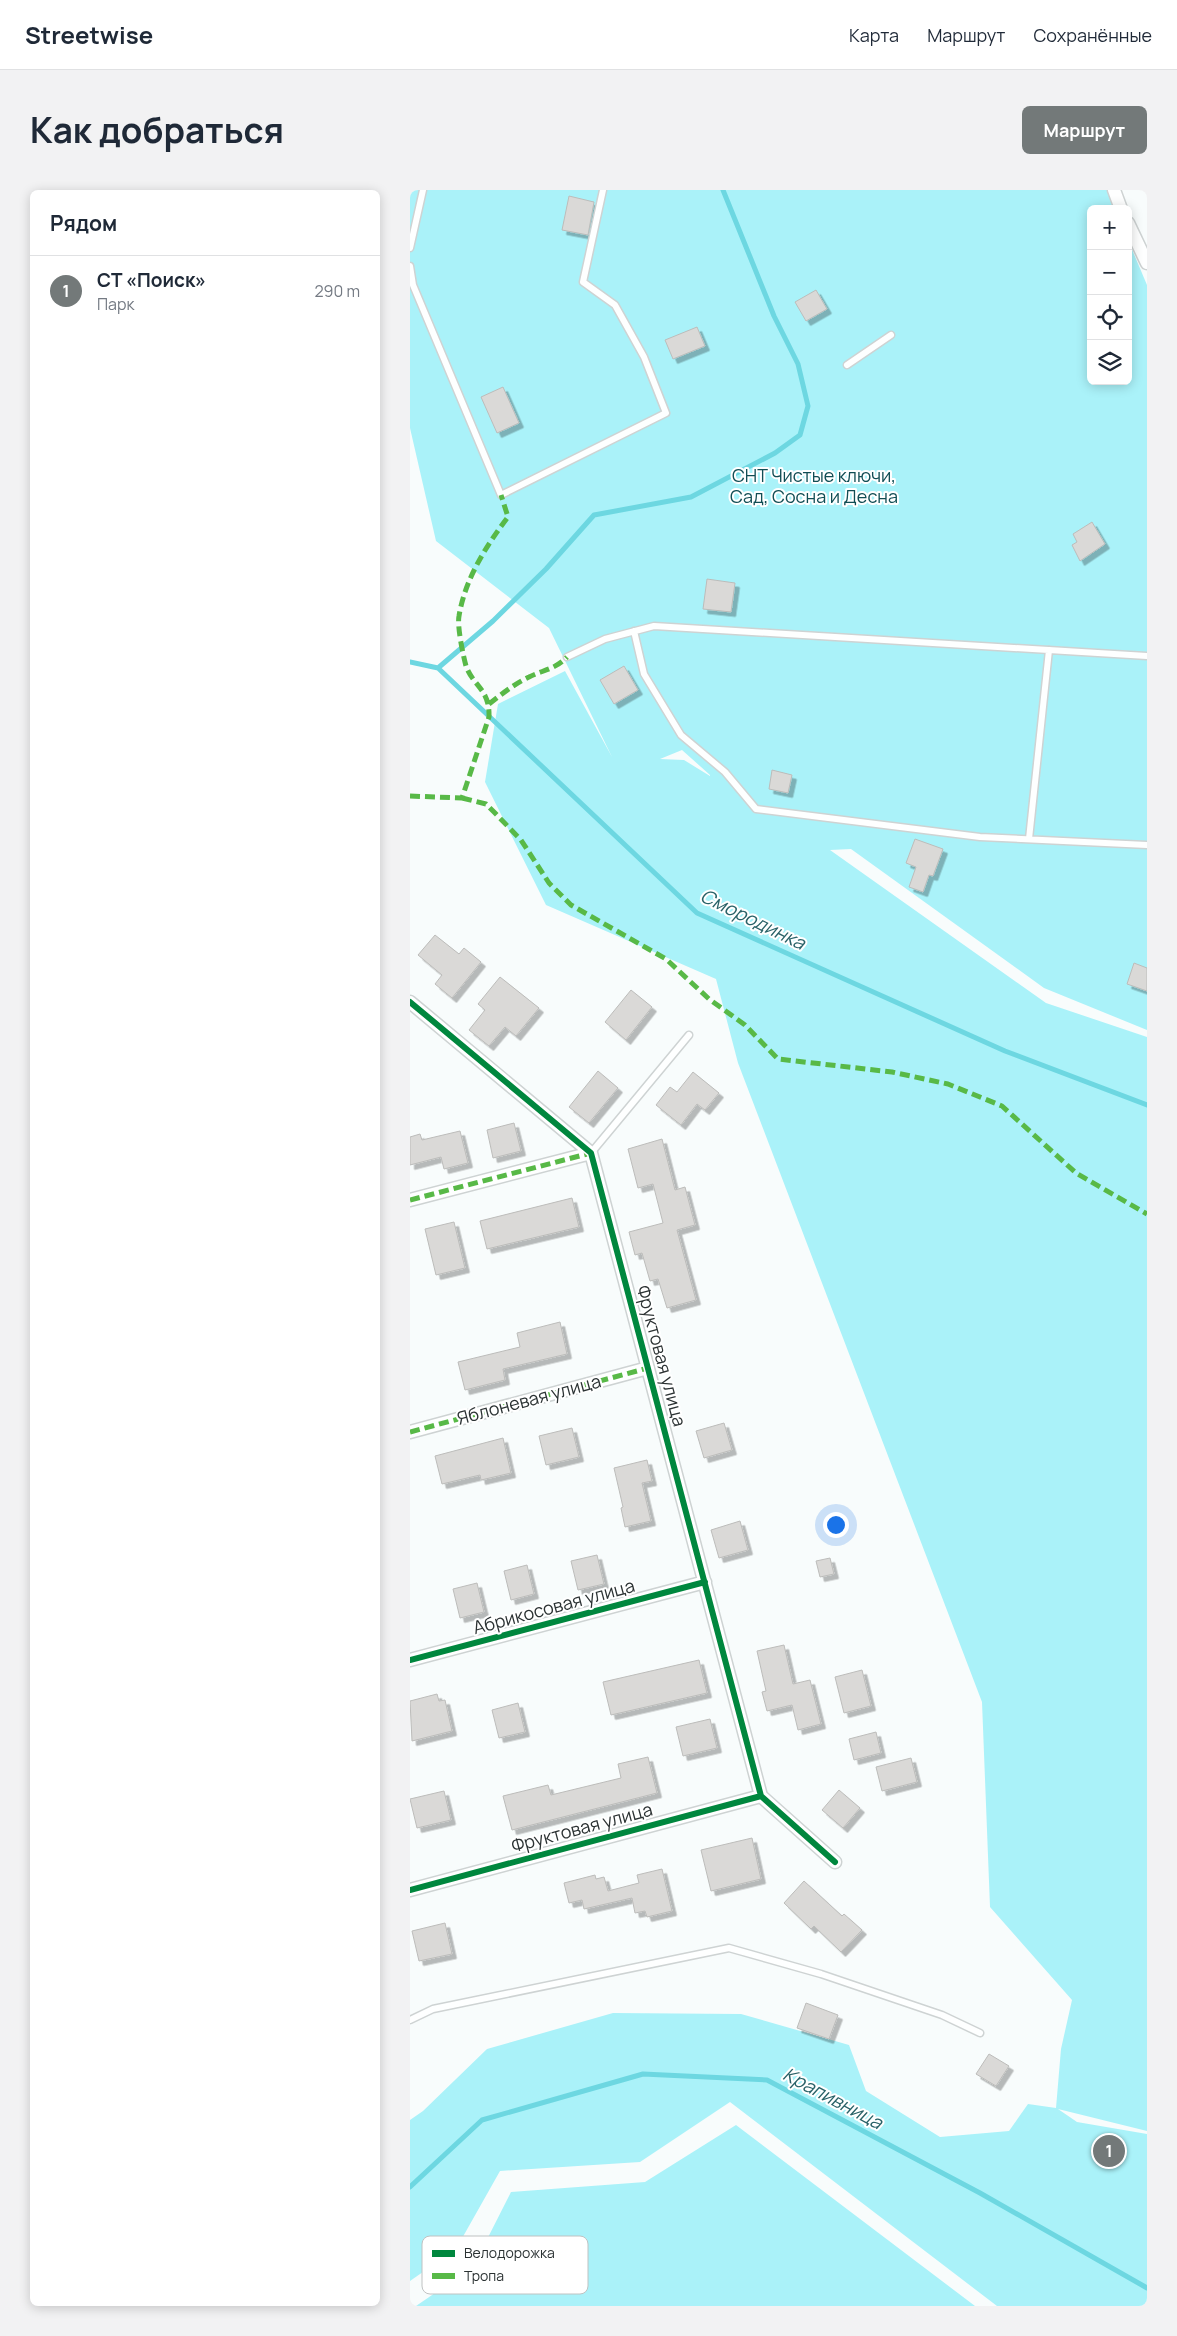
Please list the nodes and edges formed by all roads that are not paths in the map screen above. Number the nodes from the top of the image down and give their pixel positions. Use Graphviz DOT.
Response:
graph roads {
  1 [pos="424,190"];
  2 [pos="603,190"];
  3 [pos="1114,190"];
  4 [pos="1120,205"];
  5 [pos="1132,231"];
  6 [pos="410,248"];
  7 [pos="1147,263"];
  8 [pos="410,266"];
  9 [pos="891,336"];
  10 [pos="847,365"];
  11 [pos="634,631"];
  12 [pos="1049,650"];
  13 [pos="1147,656"];
  14 [pos="566,657"];
  15 [pos="1029,839"];
  16 [pos="1147,845"];
  17 [pos="410,1002"];
  18 [pos="689,1035"];
  19 [pos="591,1153"];
  20 [pos="410,1200"];
  21 [pos="648,1368"];
  22 [pos="410,1432"];
  23 [pos="705,1582"];
  24 [pos="410,1660"];
  25 [pos="761,1796"];
  26 [pos="835,1862"];
  27 [pos="410,1890"];
  28 [pos="410,2020"];
  29 [pos="980,2034"];
  1 -- 6 [label="lane"];
  2 -- 8 [label="lane"];
  3 -- 4 [label="street"];
  5 -- 7 [label="street"];
  9 -- 10 [label="lane"];
  11 -- 12 [label="lane"];
  11 -- 14 [label="lane"];
  11 -- 15 [label="lane"];
  12 -- 13 [label="lane"];
  12 -- 15 [label="lane"];
  15 -- 16 [label="lane"];
  17 -- 19 [label="street"];
  18 -- 19 [label="lane"];
  19 -- 20 [label="street"];
  19 -- 21 [label="street, Фруктовая улица"];
  21 -- 22 [label="street, Яблоневая улица"];
  21 -- 23 [label="street, Фруктовая улица"];
  23 -- 24 [label="street, Абрикосовая улица"];
  23 -- 25 [label="street, Фруктовая улица"];
  25 -- 26 [label="street"];
  25 -- 27 [label="street, Фруктовая улица"];
  28 -- 29 [label="lane"];
}
